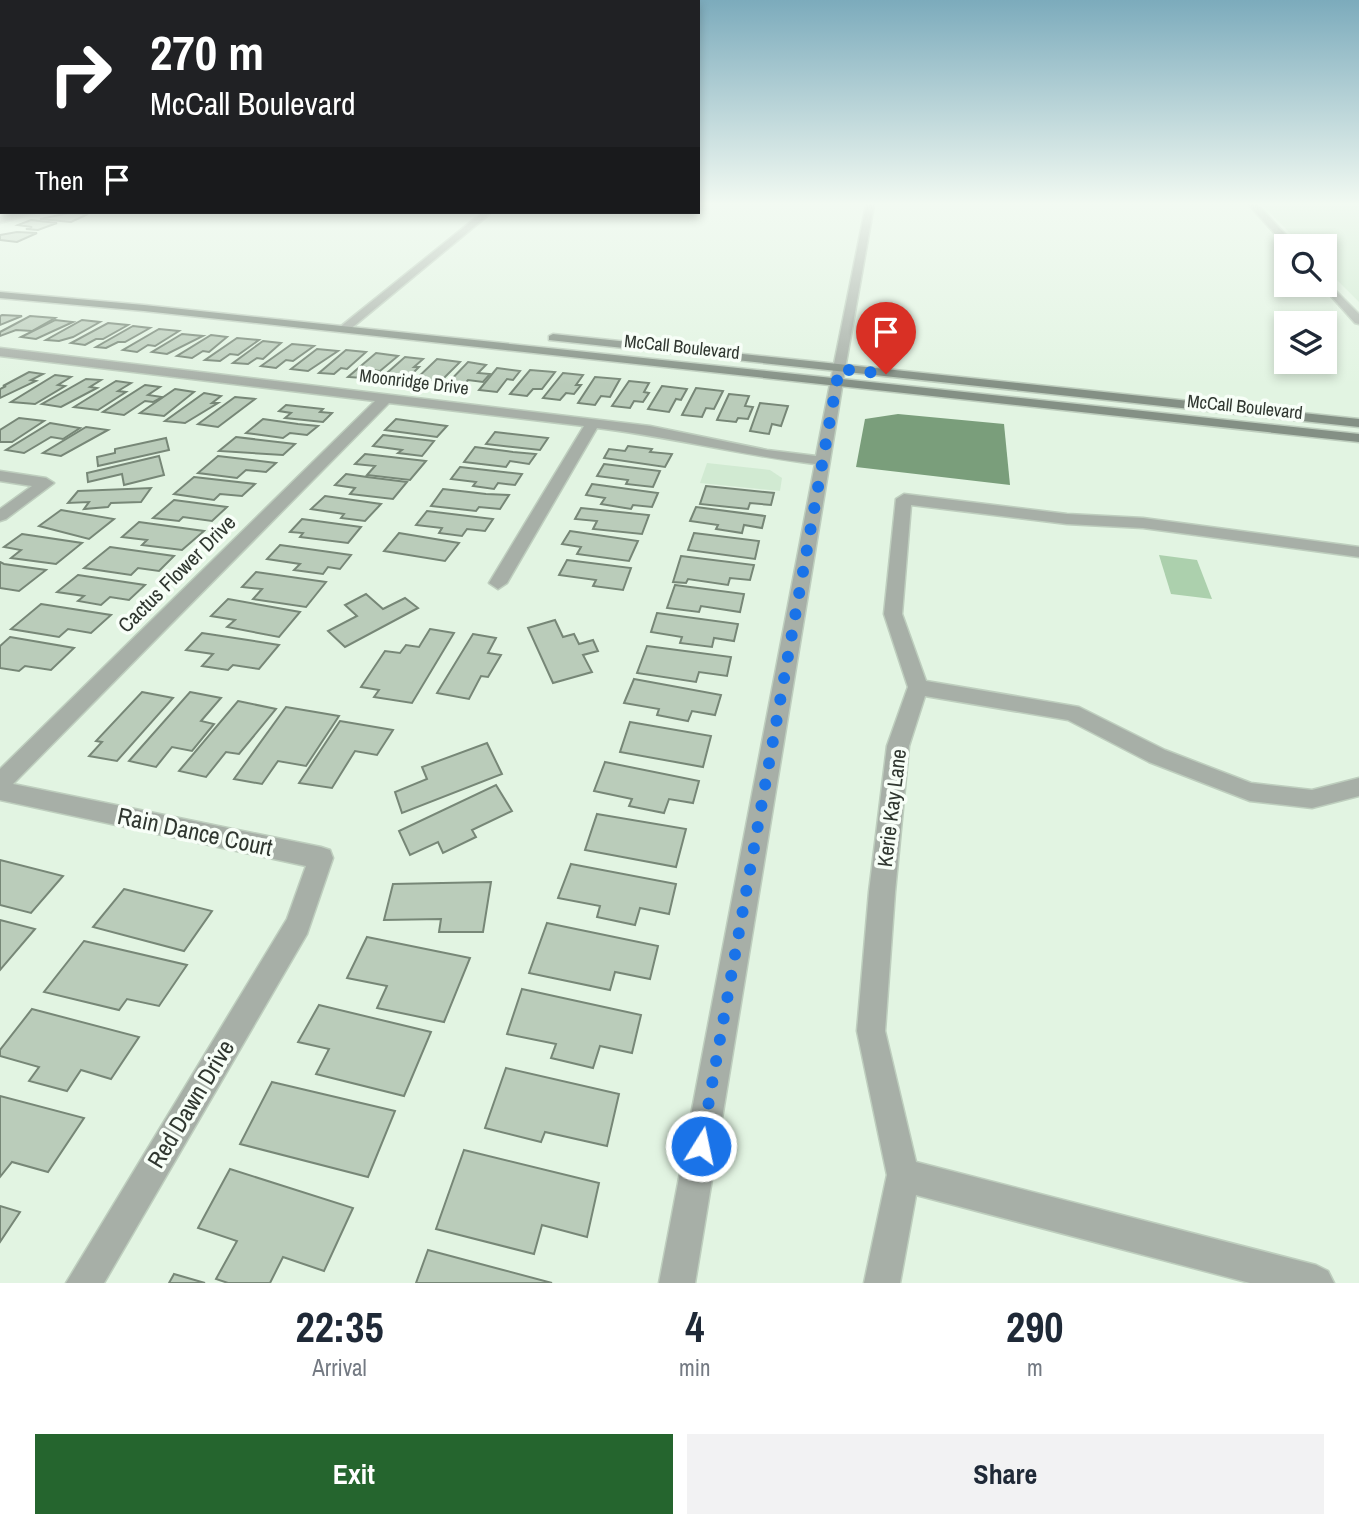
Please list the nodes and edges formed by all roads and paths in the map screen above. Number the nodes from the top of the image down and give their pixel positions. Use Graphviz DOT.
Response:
graph roads {
  1 [pos="423,265"];
  2 [pos="859,265"];
  3 [pos="0,285"];
  4 [pos="0,295"];
  5 [pos="1337,296"];
  6 [pos="358,318"];
  7 [pos="1359,321"];
  8 [pos="344,329"];
  9 [pos="473,330"];
  10 [pos="542,337"];
  11 [pos="0,352"];
  12 [pos="838,376"];
  13 [pos="386,398"];
  14 [pos="592,424"];
  15 [pos="1359,424"];
  16 [pos="1359,438"];
  17 [pos="822,461"];
  18 [pos="0,476"];
  19 [pos="0,516"];
  20 [pos="1359,551"];
  21 [pos="499,583"];
  22 [pos="918,687"];
  23 [pos="0,783"];
  24 [pos="1359,787"];
  25 [pos="0,792"];
  26 [pos="298,925"];
  27 [pos="903,1175"];
  28 [pos="84,1283"];
  29 [pos="677,1283"];
  30 [pos="882,1283"];
  31 [pos="1316,1283"];
  1 -- 6 [label="street"];
  2 -- 12 [label="street"];
  3 -- 6 [label="main road"];
  4 -- 8 [label="main road, McCall Boulevard"];
  5 -- 7 [label="street"];
  6 -- 8 [label="street"];
  6 -- 9 [label="main road"];
  8 -- 12 [label="main road, McCall Boulevard"];
  10 -- 12 [label="main road, McCall Boulevard"];
  11 -- 13 [label="street, Moonridge Drive"];
  12 -- 15 [label="main road, McCall Boulevard"];
  12 -- 16 [label="main road, McCall Boulevard"];
  12 -- 17 [label="street"];
  13 -- 14 [label="street, Moonridge Drive"];
  13 -- 23 [label="street, Cactus Flower Drive"];
  14 -- 17 [label="street, Moonridge Drive"];
  14 -- 21 [label="street"];
  17 -- 29 [label="street"];
  18 -- 19 [label="street"];
  20 -- 22 [label="street"];
  22 -- 24 [label="street"];
  22 -- 27 [label="street, Kerie Kay Lane"];
  25 -- 26 [label="street, Rain Dance Court"];
  26 -- 28 [label="street, Red Dawn Drive"];
  27 -- 30 [label="street, Kerie Kay Lane"];
  27 -- 31 [label="street"];
}
